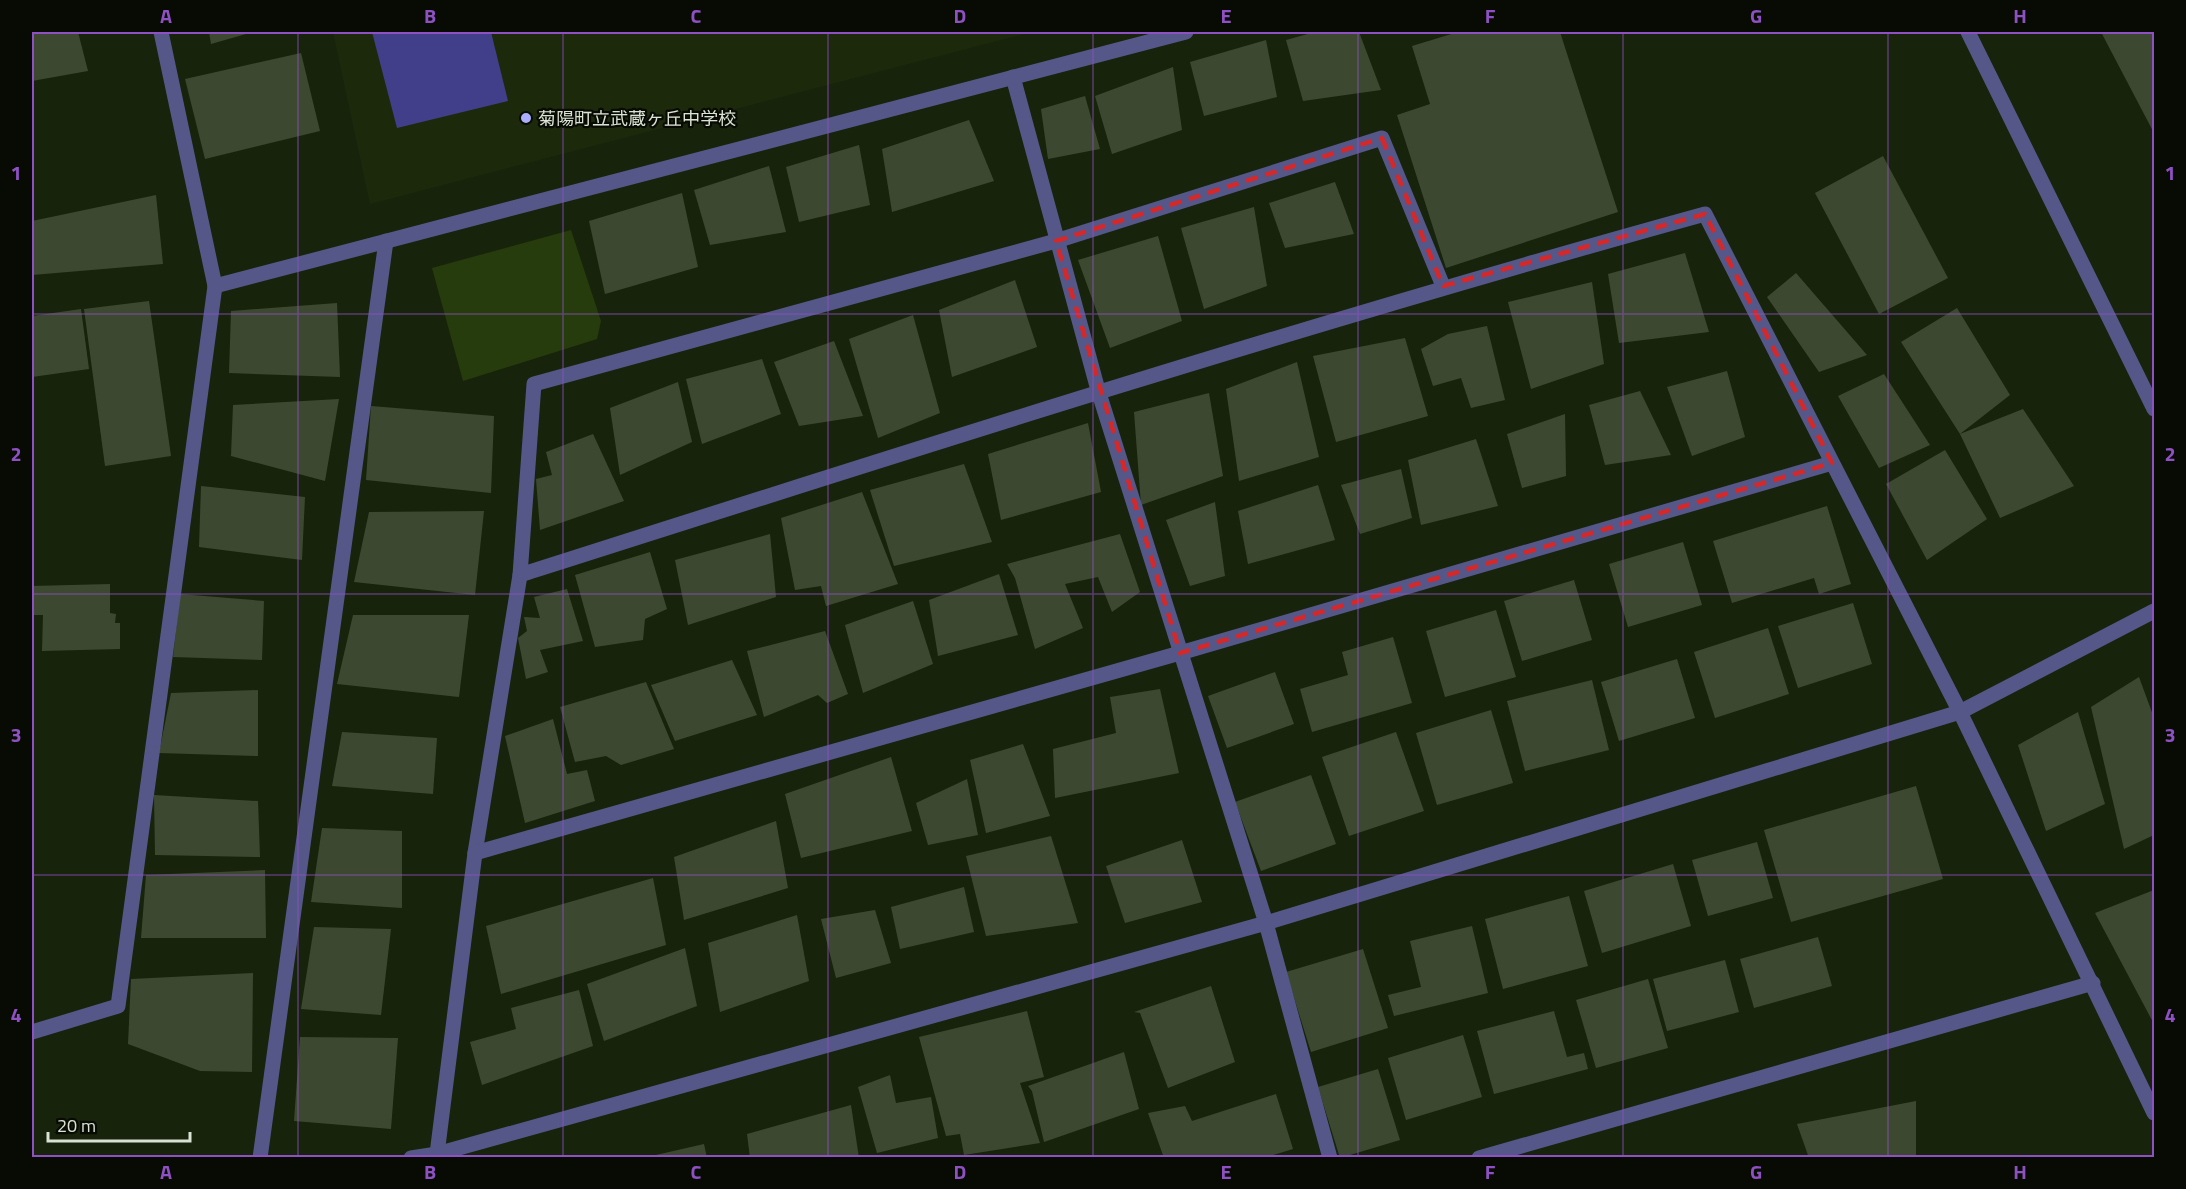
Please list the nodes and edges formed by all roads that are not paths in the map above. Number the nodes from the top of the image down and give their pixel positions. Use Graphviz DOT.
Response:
graph roads {
  1 [pos="161,32"];
  2 [pos="1186,32"];
  3 [pos="1968,32"];
  4 [pos="1013,77"];
  5 [pos="386,241"];
  6 [pos="1056,241"];
  7 [pos="215,286"];
  8 [pos="1443,286"];
  9 [pos="1098,390"];
  10 [pos="2154,409"];
  11 [pos="1832,463"];
  12 [pos="520,575"];
  13 [pos="2154,611"];
  14 [pos="1180,653"];
  15 [pos="1960,712"];
  16 [pos="475,853"];
  17 [pos="1266,923"];
  18 [pos="2093,983"];
  19 [pos="32,1032"];
  20 [pos="2154,1113"];
  21 [pos="440,1156"];
  22 [pos="260,1158"];
  23 [pos="411,1158"];
  24 [pos="1330,1158"];
  25 [pos="1479,1158"];
  1 -- 7 [label="street"];
  2 -- 4 [label="street"];
  3 -- 10 [label="street"];
  4 -- 5 [label="street"];
  4 -- 6 [label="street"];
  5 -- 7 [label="street"];
  5 -- 22 [label="street"];
  6 -- 8 [label="street"];
  6 -- 9 [label="street"];
  6 -- 12 [label="street"];
  7 -- 19 [label="street"];
  8 -- 9 [label="street"];
  8 -- 11 [label="street"];
  9 -- 12 [label="street"];
  9 -- 14 [label="street"];
  11 -- 14 [label="street"];
  11 -- 15 [label="street"];
  12 -- 16 [label="street"];
  13 -- 15 [label="street"];
  14 -- 16 [label="street"];
  14 -- 17 [label="street"];
  15 -- 17 [label="street"];
  15 -- 18 [label="street"];
  16 -- 21 [label="street"];
  17 -- 21 [label="street"];
  17 -- 24 [label="street"];
  18 -- 20 [label="street"];
  18 -- 25 [label="street"];
  21 -- 23 [label="street"];
}
